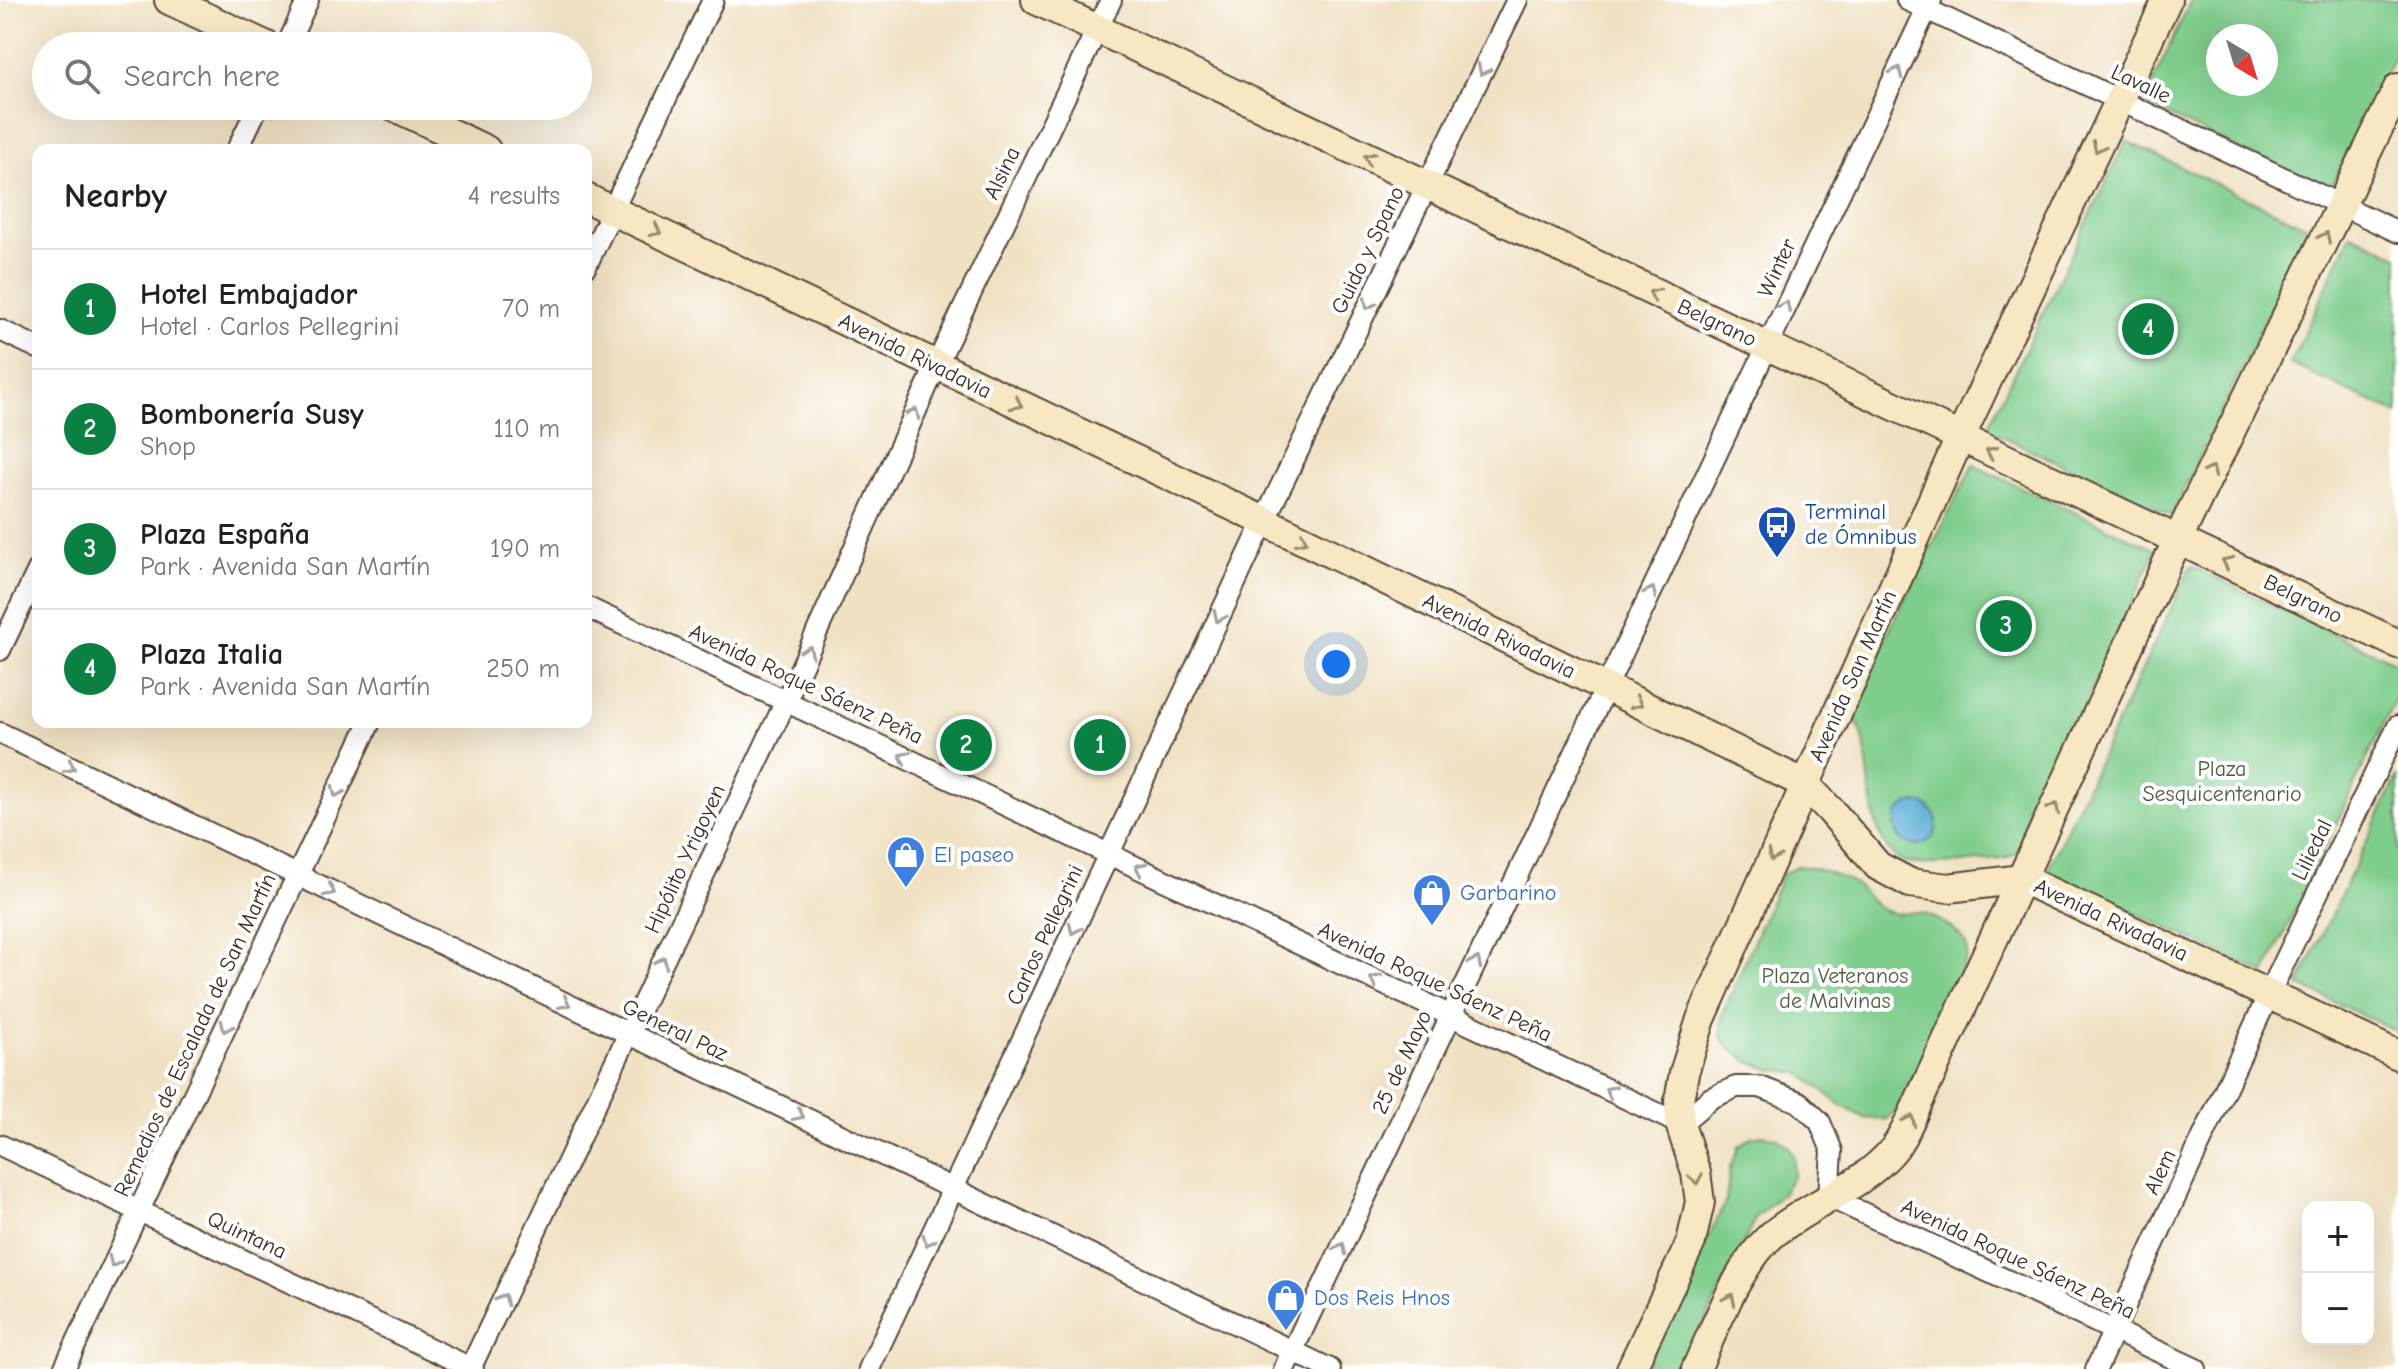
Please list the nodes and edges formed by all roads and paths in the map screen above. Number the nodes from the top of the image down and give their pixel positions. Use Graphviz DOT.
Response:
graph roads {
  1 [pos="169,0"];
  2 [pos="308,0"];
  3 [pos="713,0"];
  4 [pos="1036,0"];
  5 [pos="1111,0"];
  6 [pos="1517,0"];
  7 [pos="1907,0"];
  8 [pos="2167,0"];
  9 [pos="1929,5"];
  10 [pos="1097,29"];
  11 [pos="237,32"];
  12 [pos="293,32"];
  13 [pos="2398,88"];
  14 [pos="2120,100"];
  15 [pos="251,120"];
  16 [pos="423,120"];
  17 [pos="240,144"];
  18 [pos="473,144"];
  19 [pos="1426,185"];
  20 [pos="592,201"];
  21 [pos="2341,204"];
  22 [pos="612,210"];
  23 [pos="2398,232"];
  24 [pos="592,253"];
  25 [pos="0,330"];
  26 [pos="32,345"];
  27 [pos="1766,347"];
  28 [pos="936,366"];
  29 [pos="1960,438"];
  30 [pos="1264,521"];
  31 [pos="2178,539"];
  32 [pos="32,583"];
  33 [pos="592,610"];
  34 [pos="2398,644"];
  35 [pos="0,650"];
  36 [pos="1605,688"];
  37 [pos="786,701"];
  38 [pos="2398,726"];
  39 [pos="367,728"];
  40 [pos="0,733"];
  41 [pos="1805,784"];
  42 [pos="1109,854"];
  43 [pos="298,876"];
  44 [pos="2022,879"];
  45 [pos="2269,994"];
  46 [pos="1450,1015"];
  47 [pos="628,1034"];
  48 [pos="2398,1055"];
  49 [pos="1680,1124"];
  50 [pos="0,1145"];
  51 [pos="953,1189"];
  52 [pos="1829,1197"];
  53 [pos="139,1211"];
  54 [pos="2113,1330"];
  55 [pos="1288,1360"];
  56 [pos="64,1369"];
  57 [pos="471,1369"];
  58 [pos="869,1369"];
  59 [pos="1330,1369"];
  60 [pos="1631,1369"];
  61 [pos="1696,1369"];
  62 [pos="2096,1369"];
  63 [pos="2196,1369"];
  1 -- 11 [label="main road"];
  2 -- 12 [label="street"];
  3 -- 22 [label="street"];
  4 -- 10 [label="main road, Belgrano"];
  5 -- 10 [label="street, Alsina"];
  6 -- 19 [label="street, Guido y Spano, one-way"];
  7 -- 9 [label="street, Lavalle"];
  8 -- 14 [label="main road, Avenida San Martín"];
  9 -- 14 [label="street, Lavalle"];
  27 -- 9 [label="street, Winter, one-way"];
  19 -- 10 [label="main road, Belgrano, one-way"];
  10 -- 28 [label="street, Alsina"];
  13 -- 21 [label="main road"];
  14 -- 21 [label="street, Lavalle"];
  14 -- 29 [label="main road, Avenida San Martín, one-way"];
  15 -- 17 [label="street"];
  16 -- 18 [label="main road"];
  27 -- 19 [label="main road, Belgrano, one-way"];
  19 -- 30 [label="street, Guido y Spano, one-way"];
  20 -- 22 [label="main road, Avenida Rivadavia"];
  21 -- 23 [label="street, Lavalle"];
  31 -- 21 [label="main road, one-way"];
  22 -- 24 [label="street"];
  22 -- 28 [label="main road, Avenida Rivadavia, one-way"];
  25 -- 26 [label="street"];
  27 -- 29 [label="main road, Belgrano"];
  36 -- 27 [label="street, Winter, one-way"];
  28 -- 30 [label="main road, Avenida Rivadavia, one-way"];
  37 -- 28 [label="street, Hipólito Yrigoyen, one-way"];
  31 -- 29 [label="main road, Belgrano, one-way"];
  29 -- 41 [label="main road, Avenida San Martín"];
  30 -- 36 [label="main road, Avenida Rivadavia, one-way"];
  30 -- 42 [label="street, Carlos Pellegrini, one-way"];
  34 -- 31 [label="main road, Belgrano, one-way"];
  44 -- 31 [label="main road, one-way"];
  32 -- 35 [label="street"];
  33 -- 37 [label="street, Avenida Roque Sáenz Peña"];
  36 -- 41 [label="main road, Avenida Rivadavia, one-way"];
  46 -- 36 [label="street, 25 de Mayo, one-way"];
  42 -- 37 [label="street, Avenida Roque Sáenz Peña, one-way"];
  47 -- 37 [label="street, Hipólito Yrigoyen, one-way"];
  38 -- 45 [label="street, Liliedal"];
  39 -- 43 [label="street, Remedios de Escalada de San Martín, one-way"];
  40 -- 43 [label="street, General Paz, one-way"];
  41 -- 44 [label="main road, Avenida Rivadavia"];
  41 -- 49 [label="main road, Avenida San Martín, one-way"];
  46 -- 42 [label="street, Avenida Roque Sáenz Peña, one-way"];
  42 -- 51 [label="street, Carlos Pellegrini, one-way"];
  43 -- 47 [label="street, General Paz, one-way"];
  43 -- 53 [label="street, Remedios de Escalada de San Martín, one-way"];
  44 -- 45 [label="main road, Avenida Rivadavia"];
  52 -- 44 [label="main road, one-way"];
  45 -- 48 [label="main road, Avenida Rivadavia"];
  45 -- 54 [label="street, Alem"];
  49 -- 46 [label="street, Avenida Roque Sáenz Peña, one-way"];
  55 -- 46 [label="street, 25 de Mayo, one-way"];
  47 -- 51 [label="street, General Paz, one-way"];
  57 -- 47 [label="street, Hipólito Yrigoyen, one-way"];
  49 -- 52 [label="street"];
  49 -- 60 [label="main road, Avenida San Martín, one-way"];
  50 -- 53 [label="street, Quintana"];
  51 -- 55 [label="street, General Paz"];
  51 -- 58 [label="street, Carlos Pellegrini, one-way"];
  52 -- 54 [label="street, Avenida Roque Sáenz Peña"];
  61 -- 52 [label="main road, one-way"];
  53 -- 56 [label="street, Remedios de Escalada de San Martín, one-way"];
  53 -- 57 [label="street, Quintana"];
  54 -- 62 [label="street, Alem"];
  54 -- 63 [label="street, Avenida Roque Sáenz Peña"];
  55 -- 59 [label="street, General Paz"];
}
